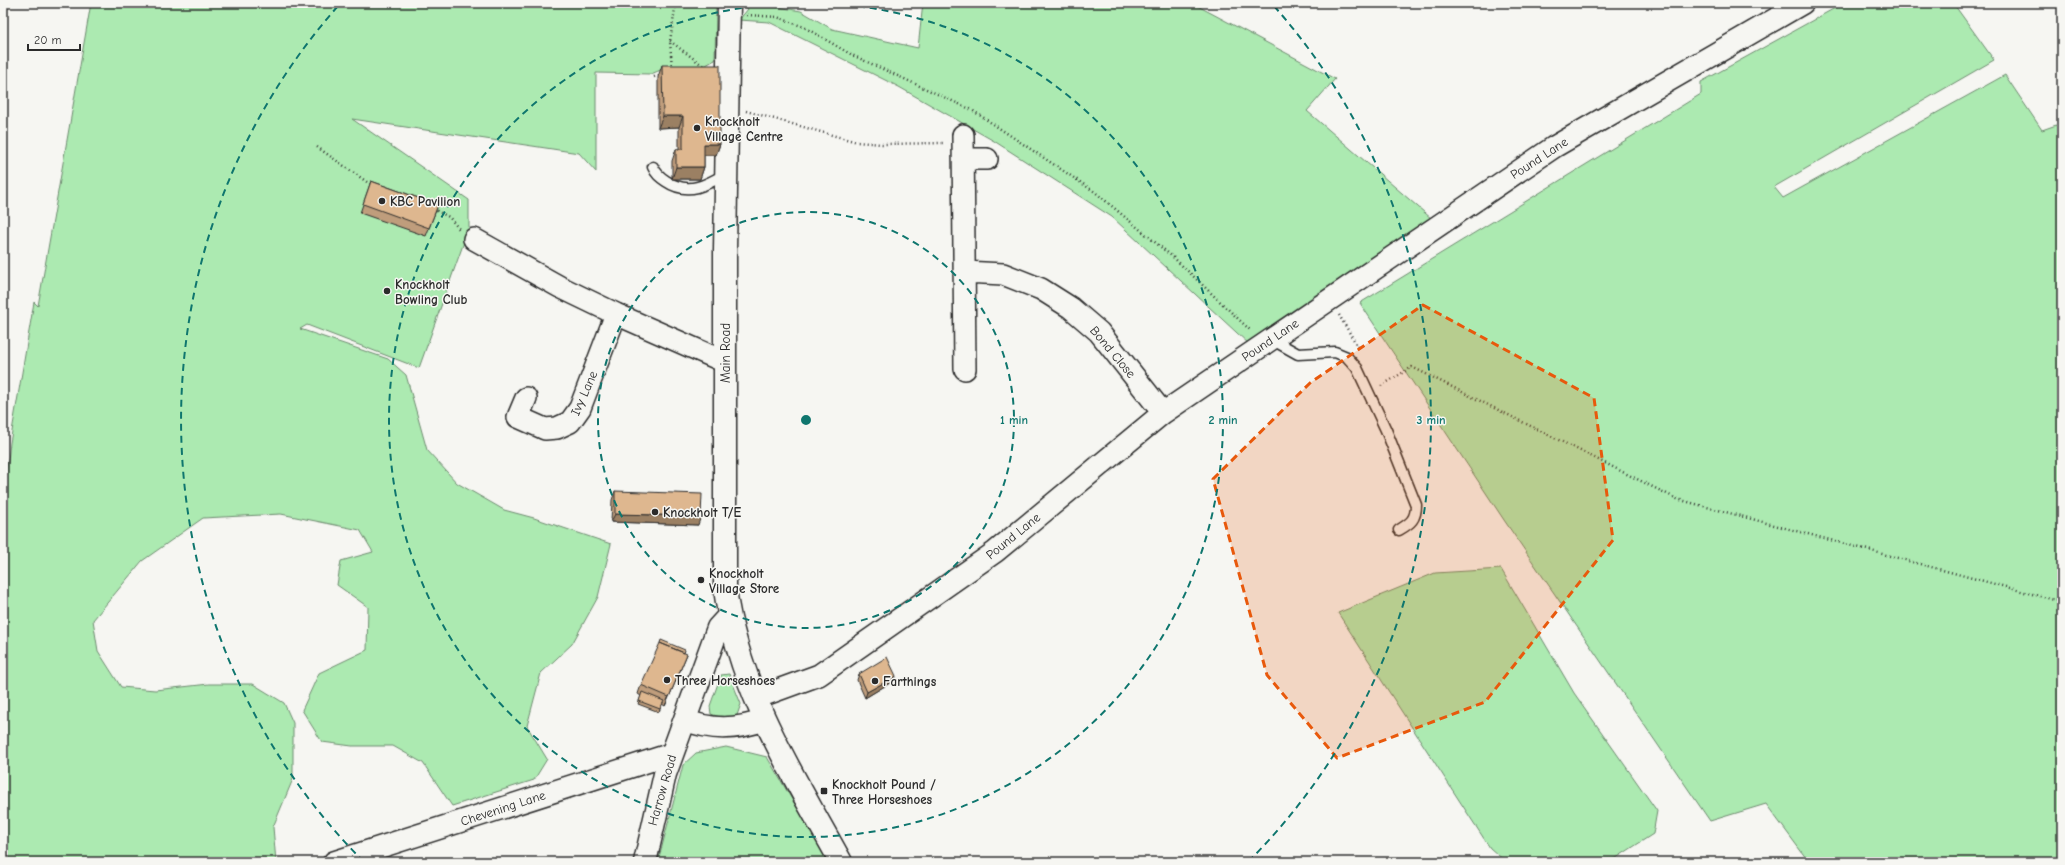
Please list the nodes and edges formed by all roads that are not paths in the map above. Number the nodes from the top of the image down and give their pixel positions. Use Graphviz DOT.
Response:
graph roads {
  1 [pos="1803,3"];
  2 [pos="729,9"];
  3 [pos="987,159"];
  4 [pos="653,167"];
  5 [pos="727,173"];
  6 [pos="474,239"];
  7 [pos="965,272"];
  8 [pos="616,314"];
  9 [pos="1267,342"];
  10 [pos="961,359"];
  11 [pos="725,362"];
  12 [pos="526,398"];
  13 [pos="1163,413"];
  14 [pos="1399,530"];
  15 [pos="729,616"];
  16 [pos="756,698"];
  17 [pos="685,720"];
  18 [pos="764,720"];
  19 [pos="672,754"];
  20 [pos="334,862"];
  21 [pos="645,862"];
  22 [pos="841,862"];
  1 -- 9 [label="street, Pound Lane"];
  2 -- 5 [label="street, Main Road"];
  3 -- 7 [label="street"];
  4 -- 5 [label="lane"];
  5 -- 11 [label="street, Main Road"];
  6 -- 8 [label="street"];
  7 -- 10 [label="street"];
  7 -- 13 [label="street, Bond Close"];
  8 -- 11 [label="street"];
  8 -- 12 [label="street, Ivy Lane"];
  9 -- 13 [label="street, Pound Lane"];
  9 -- 14 [label="lane"];
  11 -- 15 [label="street, Main Road"];
  13 -- 16 [label="street, Pound Lane"];
  15 -- 16 [label="street, Main Road"];
  15 -- 17 [label="street, Harrow Road"];
  16 -- 18 [label="street, Main Road"];
  17 -- 18 [label="street"];
  17 -- 19 [label="street, Harrow Road"];
  18 -- 22 [label="street, Main Road"];
  19 -- 20 [label="street, Chevening Lane"];
  19 -- 21 [label="street, Harrow Road"];
}
